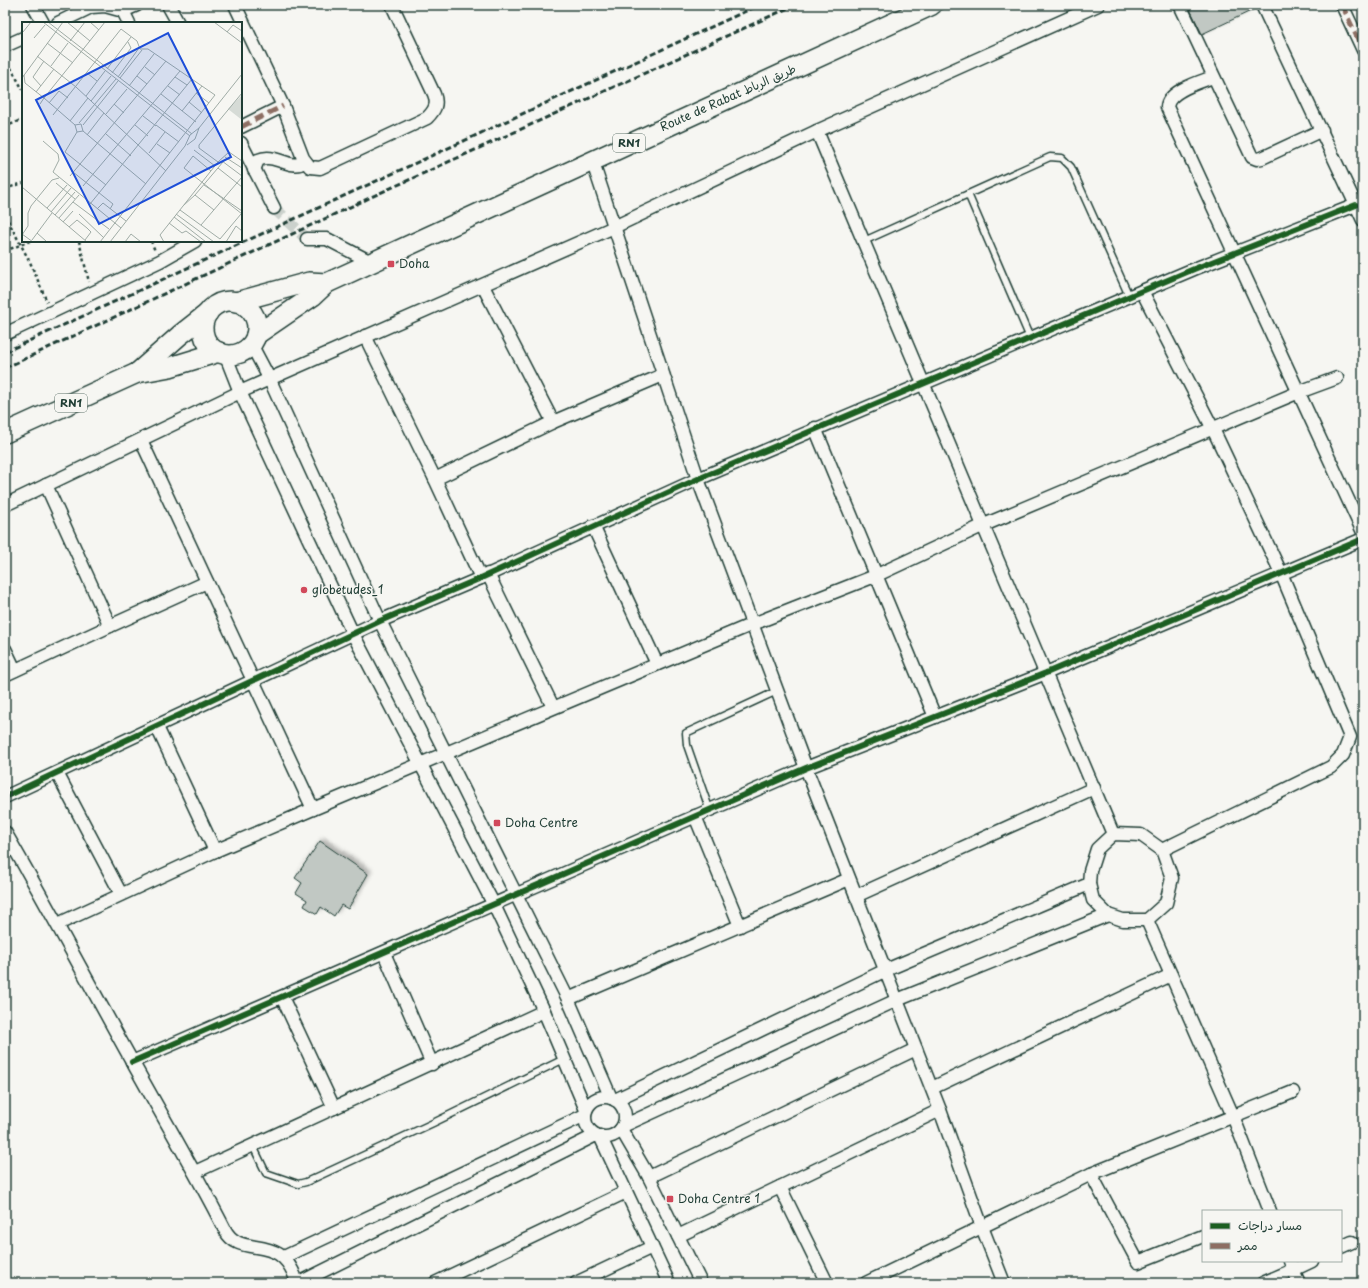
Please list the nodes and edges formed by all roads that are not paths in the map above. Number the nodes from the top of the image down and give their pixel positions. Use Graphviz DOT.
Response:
graph roads {
  1 [pos="33,5"];
  2 [pos="137,5"];
  3 [pos="168,5"];
  4 [pos="235,5"];
  5 [pos="392,5"];
  6 [pos="932,5"];
  7 [pos="1098,5"];
  8 [pos="1180,5"];
  9 [pos="1262,5"];
  10 [pos="1342,5"];
  11 [pos="91,6"];
  12 [pos="123,11"];
  13 [pos="42,22"];
  14 [pos="60,22"];
  15 [pos="128,22"];
  16 [pos="177,22"];
  17 [pos="22,38"];
  18 [pos="5,46"];
  19 [pos="1363,50"];
  20 [pos="1213,77"];
  21 [pos="283,106"];
  22 [pos="242,126"];
  23 [pos="1322,130"];
  24 [pos="817,131"];
  25 [pos="242,147"];
  26 [pos="245,160"];
  27 [pos="592,160"];
  28 [pos="305,162"];
  29 [pos="254,170"];
  30 [pos="968,194"];
  31 [pos="1356,205"];
  32 [pos="274,208"];
  33 [pos="1363,220"];
  34 [pos="614,227"];
  35 [pos="307,239"];
  36 [pos="864,241"];
  37 [pos="193,242"];
  38 [pos="1235,253"];
  39 [pos="371,262"];
  40 [pos="327,283"];
  41 [pos="482,286"];
  42 [pos="1142,291"];
  43 [pos="1129,296"];
  44 [pos="236,302"];
  45 [pos="208,313"];
  46 [pos="5,334"];
  47 [pos="365,336"];
  48 [pos="1030,338"];
  49 [pos="254,340"];
  50 [pos="222,353"];
  51 [pos="137,373"];
  52 [pos="663,375"];
  53 [pos="269,378"];
  54 [pos="1337,378"];
  55 [pos="924,383"];
  56 [pos="240,392"];
  57 [pos="1299,392"];
  58 [pos="553,422"];
  59 [pos="815,428"];
  60 [pos="1213,429"];
  61 [pos="5,434"];
  62 [pos="141,440"];
  63 [pos="435,479"];
  64 [pos="698,479"];
  65 [pos="46,485"];
  66 [pos="5,505"];
  67 [pos="984,525"];
  68 [pos="593,526"];
  69 [pos="1363,532"];
  70 [pos="1363,539"];
  71 [pos="1281,573"];
  72 [pos="485,576"];
  73 [pos="875,576"];
  74 [pos="207,582"];
  75 [pos="380,621"];
  76 [pos="753,624"];
  77 [pos="110,626"];
  78 [pos="353,634"];
  79 [pos="5,649"];
  80 [pos="657,664"];
  81 [pos="10,673"];
  82 [pos="1046,673"];
  83 [pos="252,681"];
  84 [pos="777,691"];
  85 [pos="553,707"];
  86 [pos="935,717"];
  87 [pos="157,727"];
  88 [pos="446,752"];
  89 [pos="420,763"];
  90 [pos="806,768"];
  91 [pos="57,773"];
  92 [pos="1094,788"];
  93 [pos="5,797"];
  94 [pos="313,809"];
  95 [pos="710,811"];
  96 [pos="696,816"];
  97 [pos="5,832"];
  98 [pos="1114,834"];
  99 [pos="1162,850"];
  100 [pos="215,851"];
  101 [pos="849,879"];
  102 [pos="1089,884"];
  103 [pos="121,894"];
  104 [pos="517,894"];
  105 [pos="856,896"];
  106 [pos="494,905"];
  107 [pos="1108,915"];
  108 [pos="1146,920"];
  109 [pos="58,924"];
  110 [pos="740,926"];
  111 [pos="384,953"];
  112 [pos="886,970"];
  113 [pos="1171,975"];
  114 [pos="282,997"];
  115 [pos="568,999"];
  116 [pos="898,1000"];
  117 [pos="544,1011"];
  118 [pos="916,1049"];
  119 [pos="564,1059"];
  120 [pos="132,1062"];
  121 [pos="432,1064"];
  122 [pos="932,1088"];
  123 [pos="1293,1092"];
  124 [pos="613,1099"];
  125 [pos="334,1108"];
  126 [pos="940,1110"];
  127 [pos="586,1112"];
  128 [pos="1233,1116"];
  129 [pos="622,1127"];
  130 [pos="598,1136"];
  131 [pos="253,1146"];
  132 [pos="195,1172"];
  133 [pos="1091,1174"];
  134 [pos="649,1177"];
  135 [pos="780,1187"];
  136 [pos="626,1192"];
  137 [pos="1268,1210"];
  138 [pos="982,1227"];
  139 [pos="678,1236"];
  140 [pos="1202,1236"];
  141 [pos="1352,1242"];
  142 [pos="652,1247"];
  143 [pos="1342,1247"];
  144 [pos="284,1257"];
  145 [pos="1308,1262"];
  146 [pos="1292,1266"];
  147 [pos="298,1283"];
  148 [pos="435,1283"];
  149 [pos="576,1283"];
  150 [pos="669,1283"];
  151 [pos="701,1283"];
  152 [pos="828,1283"];
  153 [pos="866,1283"];
  154 [pos="1004,1283"];
  155 [pos="1263,1283"];
  156 [pos="1299,1283"];
  1 -- 13 [label="street"];
  2 -- 12 [label="street"];
  3 -- 16 [label="street"];
  4 -- 21 [label="street"];
  5 -- 28 [label="street"];
  6 -- 27 [label="main road, Route de Rabat طريق الرباط / RN1"];
  7 -- 24 [label="street"];
  8 -- 20 [label="street"];
  9 -- 23 [label="street"];
  10 -- 19 [label="street"];
  11 -- 12 [label="street"];
  11 -- 14 [label="street"];
  12 -- 15 [label="street"];
  17 -- 18 [label="street"];
  20 -- 23 [label="street"];
  20 -- 38 [label="street"];
  21 -- 22 [label="street"];
  21 -- 28 [label="street"];
  23 -- 31 [label="street"];
  24 -- 34 [label="street"];
  24 -- 36 [label="street"];
  25 -- 26 [label="street"];
  26 -- 29 [label="street"];
  27 -- 34 [label="street"];
  27 -- 39 [label="main road, Route de Rabat طريق الرباط / RN1"];
  28 -- 29 [label="street"];
  29 -- 32 [label="street"];
  30 -- 36 [label="lane"];
  30 -- 43 [label="lane"];
  30 -- 48 [label="lane"];
  31 -- 33 [label="street"];
  31 -- 38 [label="street"];
  34 -- 41 [label="street"];
  34 -- 52 [label="street"];
  35 -- 39 [label="street"];
  36 -- 55 [label="street"];
  37 -- 46 [label="street"];
  38 -- 42 [label="street"];
  38 -- 57 [label="street"];
  39 -- 40 [label="main road, Route de Rabat طريق الرباط / RN1"];
  40 -- 44 [label="main road, Route de Rabat طريق الرباط / RN1"];
  40 -- 49 [label="main road, Route de Rabat طريق الرباط / RN1"];
  41 -- 47 [label="street"];
  41 -- 58 [label="street"];
  42 -- 43 [label="street"];
  42 -- 60 [label="street"];
  43 -- 48 [label="street"];
  44 -- 45 [label="main road, RN1"];
  44 -- 49 [label="main road"];
  45 -- 50 [label="main road"];
  45 -- 51 [label="main road, RN1"];
  47 -- 53 [label="street"];
  47 -- 63 [label="street"];
  48 -- 55 [label="street"];
  49 -- 50 [label="main road, RN1"];
  49 -- 53 [label="street"];
  50 -- 51 [label="main road, RN1"];
  50 -- 56 [label="street"];
  51 -- 61 [label="main road, RN1"];
  52 -- 58 [label="street"];
  52 -- 64 [label="street"];
  53 -- 56 [label="street"];
  53 -- 75 [label="street"];
  54 -- 57 [label="street"];
  55 -- 59 [label="street"];
  55 -- 67 [label="street"];
  56 -- 62 [label="street"];
  56 -- 78 [label="street"];
  57 -- 60 [label="street"];
  57 -- 69 [label="street"];
  58 -- 63 [label="street"];
  59 -- 64 [label="street"];
  59 -- 73 [label="street"];
  60 -- 67 [label="street"];
  60 -- 71 [label="street"];
  62 -- 65 [label="street"];
  62 -- 74 [label="street"];
  63 -- 72 [label="street"];
  64 -- 68 [label="street"];
  64 -- 76 [label="street"];
  65 -- 66 [label="street"];
  65 -- 77 [label="street"];
  67 -- 73 [label="street"];
  67 -- 82 [label="street"];
  68 -- 72 [label="street"];
  68 -- 80 [label="street"];
  70 -- 71 [label="street"];
  71 -- 82 [label="street"];
  71 -- 99 [label="street"];
  72 -- 75 [label="street"];
  72 -- 85 [label="street"];
  73 -- 76 [label="street"];
  73 -- 86 [label="street"];
  74 -- 77 [label="street"];
  74 -- 83 [label="street"];
  75 -- 78 [label="street"];
  75 -- 88 [label="street"];
  76 -- 80 [label="street"];
  76 -- 84 [label="street"];
  77 -- 81 [label="street"];
  78 -- 83 [label="street"];
  78 -- 89 [label="street"];
  79 -- 81 [label="street"];
  80 -- 85 [label="street"];
  82 -- 86 [label="street"];
  82 -- 92 [label="street"];
  83 -- 87 [label="street"];
  83 -- 94 [label="street"];
  84 -- 90 [label="street"];
  84 -- 95 [label="lane"];
  85 -- 88 [label="street"];
  86 -- 90 [label="street"];
  87 -- 91 [label="street"];
  87 -- 100 [label="street"];
  88 -- 89 [label="street"];
  88 -- 104 [label="street"];
  89 -- 94 [label="street"];
  89 -- 106 [label="street"];
  90 -- 95 [label="street"];
  90 -- 101 [label="street"];
  91 -- 93 [label="street"];
  91 -- 103 [label="street"];
  92 -- 98 [label="street"];
  92 -- 105 [label="street"];
  94 -- 100 [label="street"];
  95 -- 96 [label="street"];
  96 -- 104 [label="street"];
  96 -- 110 [label="street"];
  97 -- 109 [label="street"];
  98 -- 99 [label="street"];
  98 -- 102 [label="street"];
  99 -- 108 [label="street"];
  100 -- 103 [label="street"];
  101 -- 105 [label="street"];
  101 -- 110 [label="street"];
  102 -- 107 [label="street"];
  102 -- 112 [label="street"];
  103 -- 109 [label="street"];
  104 -- 106 [label="street"];
  104 -- 115 [label="street"];
  105 -- 112 [label="street"];
  106 -- 111 [label="street"];
  106 -- 117 [label="street"];
  107 -- 108 [label="street"];
  107 -- 116 [label="street"];
  108 -- 113 [label="street"];
  109 -- 120 [label="street"];
  110 -- 115 [label="street"];
  111 -- 114 [label="street"];
  111 -- 121 [label="street"];
  112 -- 116 [label="street"];
  112 -- 124 [label="street"];
  113 -- 122 [label="street"];
  113 -- 128 [label="street"];
  114 -- 120 [label="street"];
  114 -- 125 [label="street"];
  115 -- 124 [label="street"];
  116 -- 118 [label="street"];
  116 -- 129 [label="street"];
  117 -- 119 [label="street"];
  117 -- 121 [label="street"];
  118 -- 122 [label="street"];
  118 -- 134 [label="street"];
  119 -- 127 [label="street"];
  119 -- 131 [label="lane"];
  120 -- 132 [label="street"];
  121 -- 125 [label="street"];
  122 -- 126 [label="street"];
  123 -- 128 [label="street"];
  124 -- 127 [label="street"];
  124 -- 129 [label="street"];
  125 -- 131 [label="street"];
  126 -- 135 [label="street"];
  126 -- 138 [label="street"];
  127 -- 130 [label="street"];
  127 -- 144 [label="street"];
  128 -- 133 [label="street"];
  128 -- 137 [label="street"];
  129 -- 130 [label="street"];
  129 -- 134 [label="street"];
  130 -- 136 [label="street"];
  130 -- 147 [label="street"];
  131 -- 132 [label="street"];
  132 -- 144 [label="street"];
  133 -- 138 [label="street"];
  133 -- 140 [label="street"];
  134 -- 139 [label="street"];
  135 -- 139 [label="street"];
  135 -- 152 [label="street"];
  136 -- 142 [label="street"];
  136 -- 148 [label="street"];
  138 -- 153 [label="street"];
  138 -- 154 [label="street"];
  139 -- 151 [label="street"];
  141 -- 143 [label="street"];
  142 -- 149 [label="street"];
  142 -- 150 [label="street"];
  144 -- 147 [label="street"];
  145 -- 146 [label="street"];
  146 -- 155 [label="street"];
  146 -- 156 [label="street"];
}
